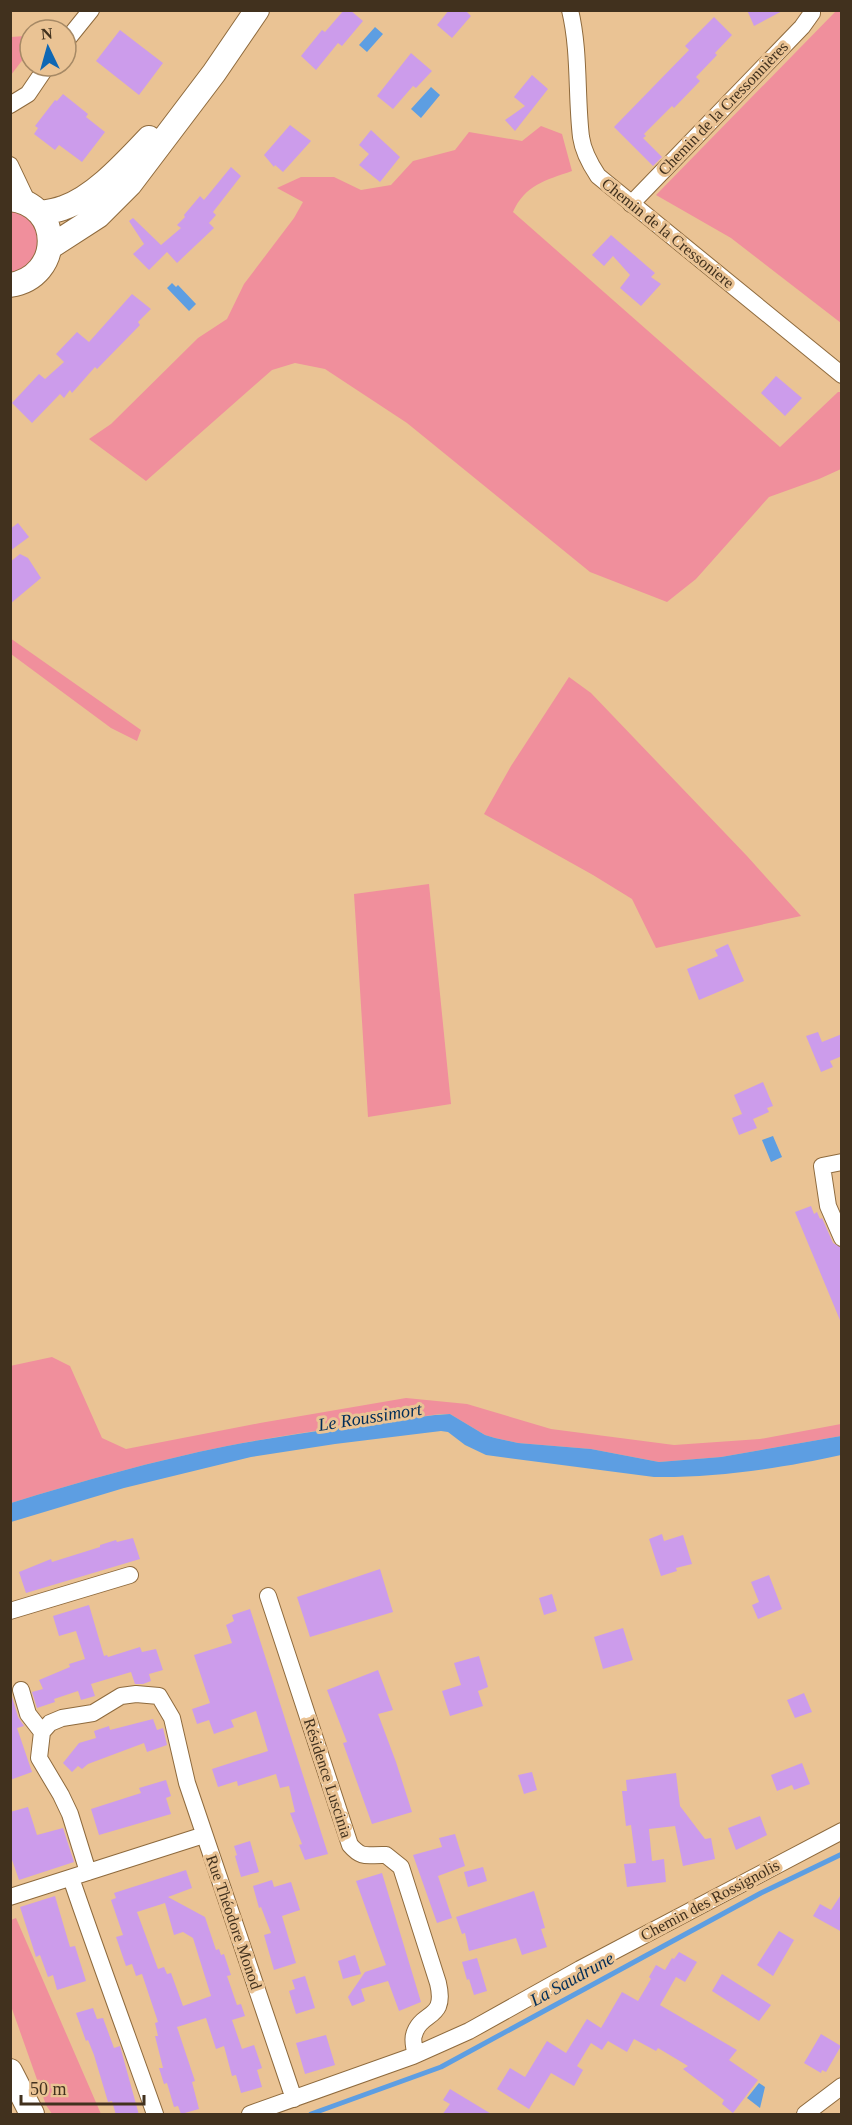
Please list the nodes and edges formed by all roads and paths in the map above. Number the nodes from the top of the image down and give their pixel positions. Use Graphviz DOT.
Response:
graph roads {
  1 [pos="91,10"];
  2 [pos="257,10"];
  3 [pos="570,10"];
  4 [pos="811,10"];
  5 [pos="78,26"];
  6 [pos="214,73"];
  7 [pos="39,78"];
  8 [pos="10,105"];
  9 [pos="10,165"];
  10 [pos="631,204"];
  11 [pos="27,206"];
  12 [pos="50,247"];
  13 [pos="10,285"];
  14 [pos="842,375"];
  15 [pos="842,1162"];
  16 [pos="842,1238"];
  17 [pos="130,1575"];
  18 [pos="268,1596"];
  19 [pos="10,1611"];
  20 [pos="21,1690"];
  21 [pos="42,1732"];
  22 [pos="842,1832"];
  23 [pos="204,1835"];
  24 [pos="88,1872"];
  25 [pos="70,1878"];
  26 [pos="10,1897"];
  27 [pos="415,2054"];
  28 [pos="10,2072"];
  29 [pos="842,2086"];
  30 [pos="294,2099"];
  31 [pos="32,2115"];
  32 [pos="155,2115"];
  33 [pos="250,2115"];
  34 [pos="805,2115"];
  1 -- 5 [label="street"];
  2 -- 6 [label="main road"];
  3 -- 10 [label="street, Chemin de la Cressoniere"];
  4 -- 10 [label="street, Chemin de la Cressonnières"];
  6 -- 11 [label="main road"];
  6 -- 12 [label="main road"];
  7 -- 8 [label="street"];
  9 -- 11 [label="street"];
  10 -- 14 [label="street, Chemin de la Cressoniere"];
  11 -- 12 [label="main road"];
  12 -- 13 [label="main road"];
  15 -- 16 [label="street"];
  17 -- 19 [label="street"];
  18 -- 27 [label="street, Résidence Luscinia"];
  20 -- 21 [label="street"];
  21 -- 23 [label="street"];
  21 -- 24 [label="street"];
  22 -- 27 [label="street, Chemin des Rossignolis"];
  23 -- 24 [label="street, Rue Théodore Monod"];
  23 -- 30 [label="street, Rue Théodore Monod"];
  24 -- 25 [label="street, Rue Théodore Monod"];
  25 -- 26 [label="street, Rue Théodore Monod"];
  25 -- 32 [label="street"];
  27 -- 30 [label="street, Chemin des Rossignolis"];
  28 -- 31 [label="main road"];
  29 -- 34 [label="street"];
  30 -- 33 [label="street, Chemin des Rossignolis"];
}
